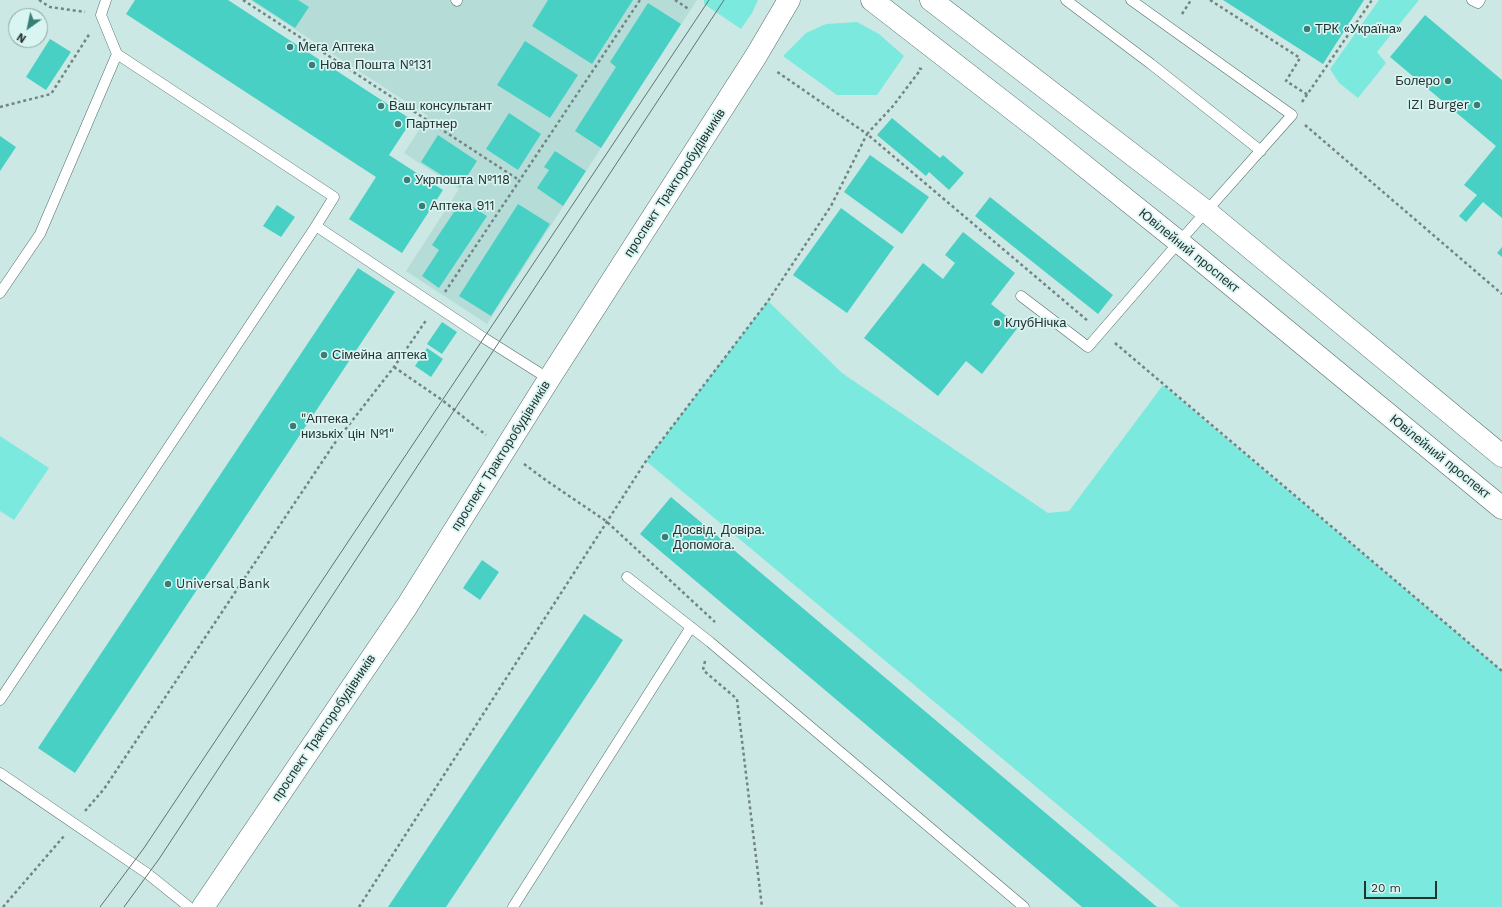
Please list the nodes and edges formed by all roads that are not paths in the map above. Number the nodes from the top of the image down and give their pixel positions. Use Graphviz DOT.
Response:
graph roads {
  1 [pos="106,0"];
  2 [pos="789,0"];
  3 [pos="872,0"];
  4 [pos="931,0"];
  5 [pos="1066,0"];
  6 [pos="1131,0"];
  7 [pos="1472,0"];
  8 [pos="1480,0"];
  9 [pos="116,54"];
  10 [pos="1260,151"];
  11 [pos="1207,212"];
  12 [pos="316,226"];
  13 [pos="1179,242"];
  14 [pos="0,293"];
  15 [pos="1021,296"];
  16 [pos="550,379"];
  17 [pos="1502,456"];
  18 [pos="1502,508"];
  19 [pos="627,577"];
  20 [pos="691,627"];
  21 [pos="0,700"];
  22 [pos="0,773"];
  23 [pos="189,907"];
  24 [pos="203,907"];
  25 [pos="513,907"];
  26 [pos="1024,907"];
  1 -- 9 [label="lane"];
  2 -- 16 [label="main road, проспект Тракторобудівників"];
  3 -- 13 [label="main road, Ювілейний проспект"];
  4 -- 11 [label="main road"];
  5 -- 10 [label="lane"];
  6 -- 10 [label="lane"];
  7 -- 8 [label="lane"];
  9 -- 12 [label="lane"];
  9 -- 14 [label="lane"];
  10 -- 11 [label="lane"];
  11 -- 13 [label="lane"];
  11 -- 17 [label="main road"];
  12 -- 16 [label="lane"];
  12 -- 21 [label="lane"];
  13 -- 15 [label="lane"];
  13 -- 18 [label="main road, Ювілейний проспект"];
  16 -- 24 [label="main road, проспект Тракторобудівників"];
  19 -- 20 [label="lane"];
  20 -- 25 [label="lane"];
  20 -- 26 [label="lane"];
  22 -- 23 [label="lane"];
}
